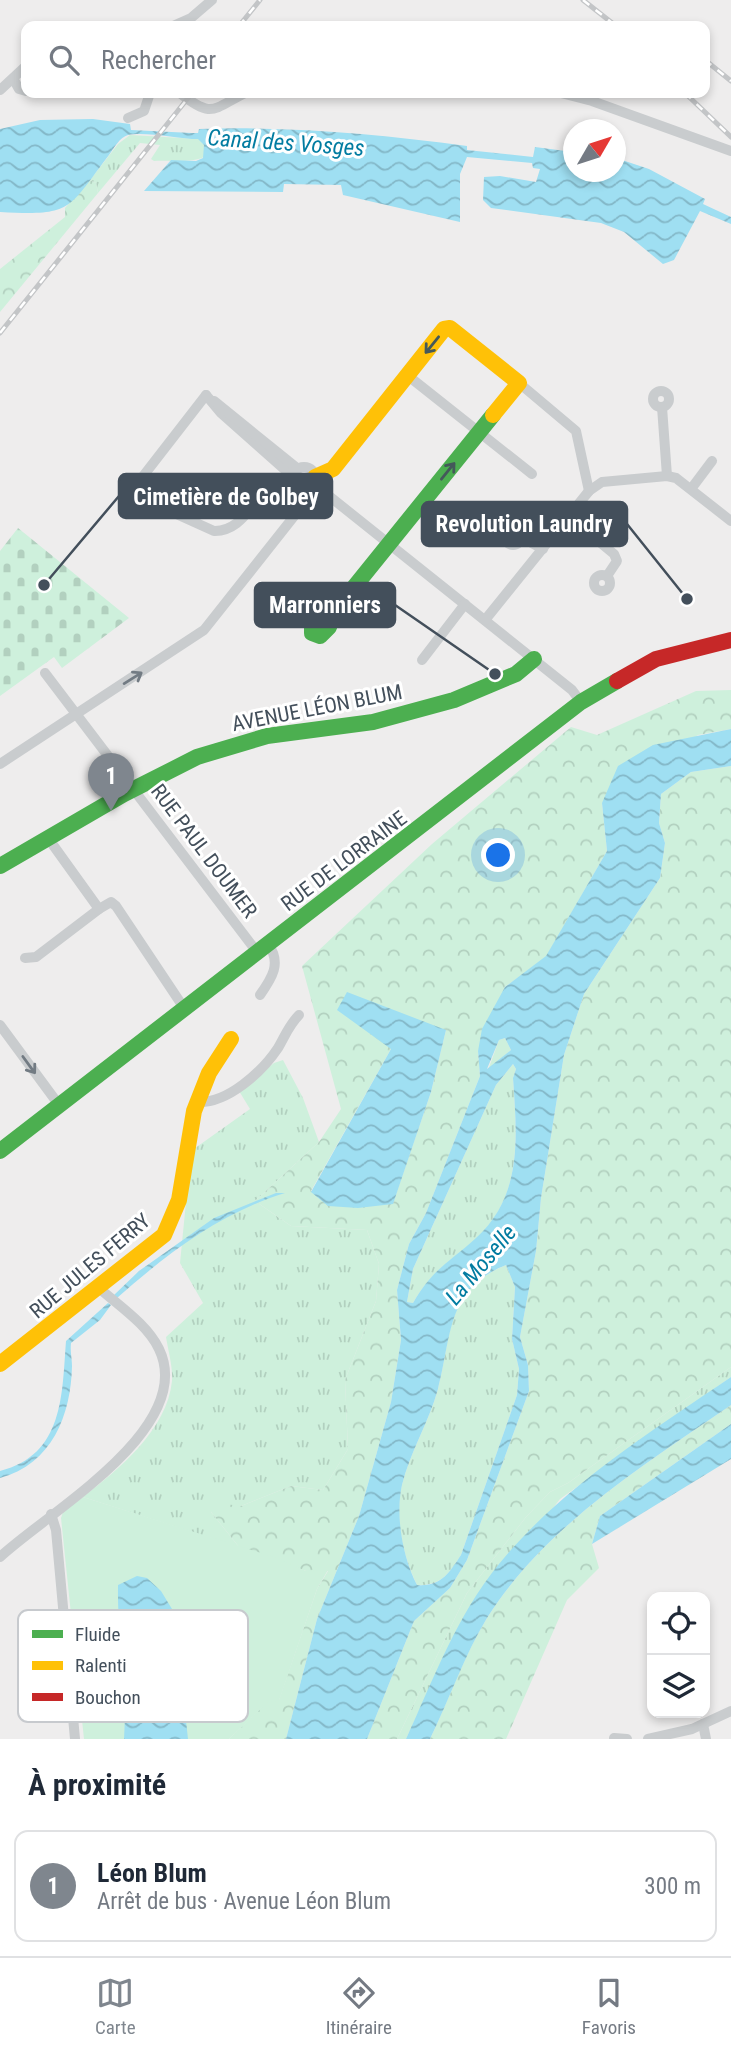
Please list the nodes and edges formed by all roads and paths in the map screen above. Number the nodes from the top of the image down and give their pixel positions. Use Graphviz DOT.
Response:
graph roads {
  1 [pos="212,0"];
  2 [pos="184,21"];
  3 [pos="21,72"];
  4 [pos="14,80"];
  5 [pos="0,90"];
  6 [pos="21,90"];
  7 [pos="148,98"];
  8 [pos="186,98"];
  9 [pos="237,98"];
  10 [pos="580,98"];
  11 [pos="128,118"];
  12 [pos="731,151"];
  13 [pos="407,375"];
  14 [pos="519,383"];
  15 [pos="662,407"];
  16 [pos="479,432"];
  17 [pos="712,461"];
  18 [pos="532,474"];
  19 [pos="294,475"];
  20 [pos="667,476"];
  21 [pos="312,484"];
  22 [pos="691,489"];
  23 [pos="589,491"];
  24 [pos="568,516"];
  25 [pos="731,521"];
  26 [pos="521,537"];
  27 [pos="390,544"];
  28 [pos="543,550"];
  29 [pos="607,576"];
  30 [pos="465,604"];
  31 [pos="334,612"];
  32 [pos="485,620"];
  33 [pos="731,639"];
  34 [pos="534,659"];
  35 [pos="422,660"];
  36 [pos="45,673"];
  37 [pos="580,702"];
  38 [pos="75,714"];
  39 [pos="0,764"];
  40 [pos="133,789"];
  41 [pos="48,838"];
  42 [pos="0,866"];
  43 [pos="99,909"];
  44 [pos="263,948"];
  45 [pos="24,958"];
  46 [pos="260,995"];
  47 [pos="184,1008"];
  48 [pos="299,1015"];
  49 [pos="0,1025"];
  50 [pos="231,1039"];
  51 [pos="197,1102"];
  52 [pos="59,1105"];
  53 [pos="0,1152"];
  54 [pos="99,1288"];
  55 [pos="0,1364"];
  56 [pos="51,1514"];
  57 [pos="0,1557"];
  58 [pos="63,1610"];
  59 [pos="731,1710"];
  60 [pos="703,1724"];
  61 [pos="614,1738"];
  62 [pos="627,1739"];
  63 [pos="648,1739"];
  64 [pos="706,1739"];
  1 -- 2 [label="street"];
  3 -- 4 [label="street"];
  4 -- 5 [label="street"];
  4 -- 6 [label="street"];
  7 -- 11 [label="street"];
  8 -- 9 [label="street"];
  10 -- 12 [label="street"];
  14 -- 13 [label="street, one-way"];
  13 -- 16 [label="street"];
  13 -- 21 [label="street"];
  14 -- 16 [label="street"];
  14 -- 23 [label="street"];
  15 -- 20 [label="street"];
  16 -- 18 [label="street"];
  27 -- 16 [label="street, one-way"];
  17 -- 22 [label="street"];
  19 -- 19 [label="street"];
  19 -- 21 [label="street"];
  19 -- 21 [label="street"];
  20 -- 22 [label="street"];
  20 -- 23 [label="street"];
  21 -- 27 [label="street"];
  38 -- 21 [label="street, one-way"];
  22 -- 25 [label="street"];
  23 -- 24 [label="street"];
  24 -- 28 [label="street"];
  24 -- 29 [label="street"];
  26 -- 28 [label="street"];
  27 -- 30 [label="street"];
  27 -- 31 [label="street"];
  28 -- 32 [label="street"];
  30 -- 32 [label="street"];
  30 -- 35 [label="street"];
  32 -- 34 [label="street"];
  33 -- 37 [label="street, RUE DE LORRAINE"];
  34 -- 37 [label="street"];
  34 -- 40 [label="street, AVENUE LÉON BLUM"];
  36 -- 38 [label="street, RUE PAUL DOUMER"];
  37 -- 44 [label="street, RUE DE LORRAINE"];
  38 -- 39 [label="street"];
  38 -- 40 [label="street, RUE PAUL DOUMER"];
  40 -- 41 [label="street, AVENUE LÉON BLUM"];
  40 -- 44 [label="street, RUE PAUL DOUMER"];
  41 -- 42 [label="street, AVENUE LÉON BLUM"];
  41 -- 43 [label="street"];
  43 -- 45 [label="street"];
  43 -- 47 [label="street"];
  44 -- 46 [label="street"];
  44 -- 47 [label="street, RUE DE LORRAINE"];
  47 -- 52 [label="street, RUE DE LORRAINE"];
  48 -- 51 [label="street"];
  49 -- 52 [label="street, one-way"];
  50 -- 51 [label="street, RUE JULES FERRY"];
  51 -- 54 [label="street, RUE JULES FERRY"];
  52 -- 53 [label="street, RUE DE LORRAINE"];
  54 -- 55 [label="street, RUE JULES FERRY"];
  54 -- 56 [label="street"];
  56 -- 57 [label="street"];
  56 -- 58 [label="street"];
  59 -- 60 [label="street"];
  60 -- 63 [label="street"];
  60 -- 64 [label="street"];
  61 -- 62 [label="street"];
}
